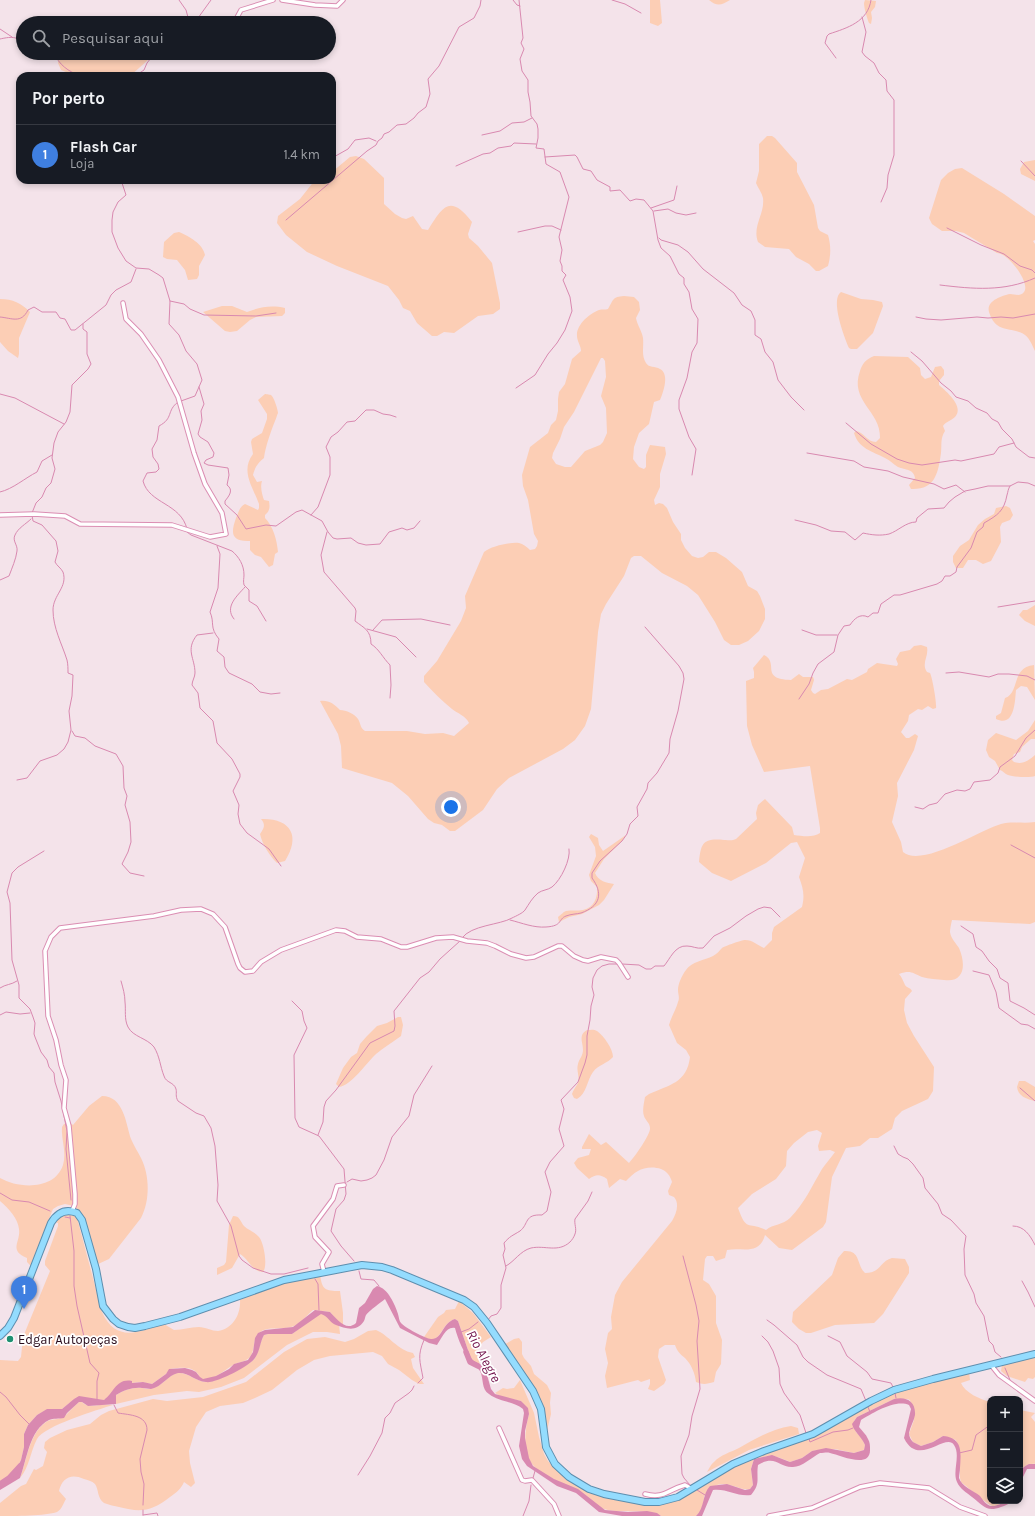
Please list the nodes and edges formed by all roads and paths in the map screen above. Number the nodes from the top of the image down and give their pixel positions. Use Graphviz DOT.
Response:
graph roads {
  1 [pos="273,0"];
  2 [pos="282,0"];
  3 [pos="343,0"];
  4 [pos="238,16"];
  5 [pos="123,303"];
  6 [pos="0,515"];
  7 [pos="628,977"];
  8 [pos="344,1185"];
  9 [pos="72,1211"];
  10 [pos="324,1272"];
  11 [pos="0,1336"];
  12 [pos="1035,1354"];
  13 [pos="991,1365"];
  14 [pos="1035,1401"];
  15 [pos="499,1428"];
  16 [pos="692,1489"];
  17 [pos="645,1494"];
  18 [pos="559,1516"];
  19 [pos="769,1516"];
  20 [pos="985,1516"];
  1 -- 4 [label="street"];
  2 -- 3 [label="street"];
  5 -- 6 [label="street"];
  7 -- 9 [label="street"];
  8 -- 10 [label="street"];
  9 -- 10 [label="highway"];
  9 -- 11 [label="highway"];
  10 -- 16 [label="highway"];
  12 -- 13 [label="highway"];
  13 -- 14 [label="street"];
  13 -- 16 [label="highway"];
  15 -- 18 [label="street"];
  16 -- 17 [label="street"];
  19 -- 20 [label="street"];
}
